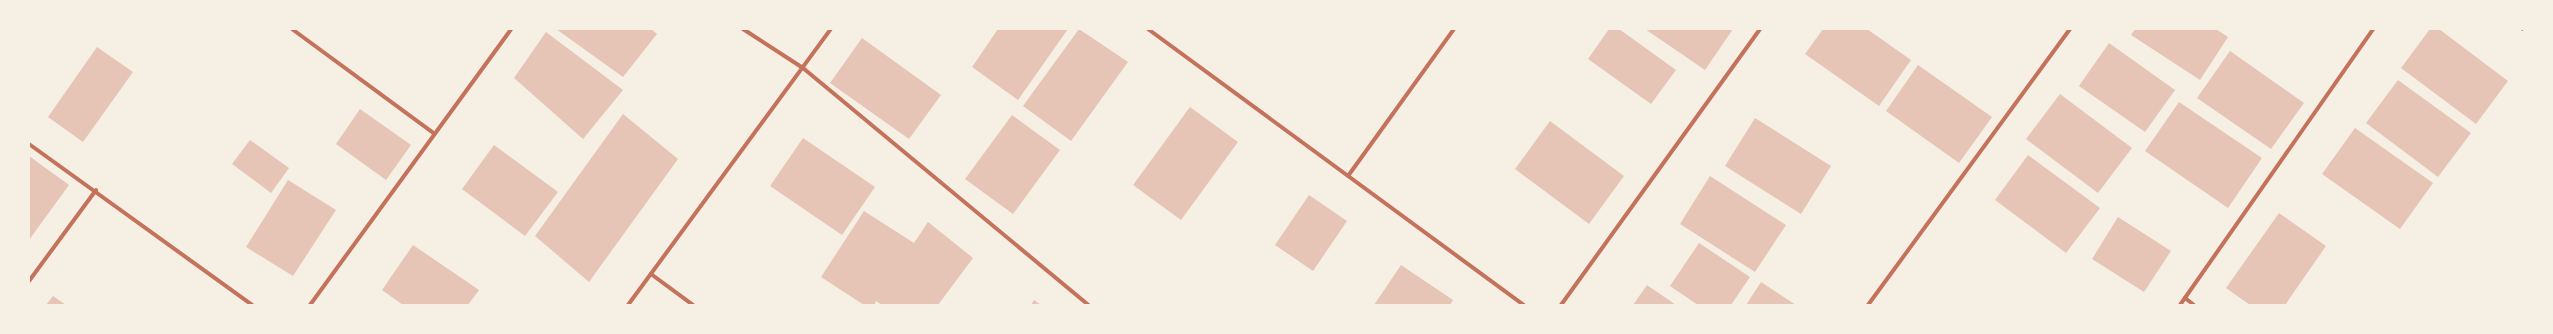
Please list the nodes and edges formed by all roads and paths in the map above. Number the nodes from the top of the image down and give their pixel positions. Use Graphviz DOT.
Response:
graph roads {
  1 [pos="292,29"];
  2 [pos="511,29"];
  3 [pos="743,29"];
  4 [pos="831,29"];
  5 [pos="1148,29"];
  6 [pos="1454,29"];
  7 [pos="1760,29"];
  8 [pos="2070,29"];
  9 [pos="2373,29"];
  10 [pos="803,68"];
  11 [pos="435,134"];
  12 [pos="29,144"];
  13 [pos="1348,176"];
  14 [pos="96,190"];
  15 [pos="651,274"];
  16 [pos="29,281"];
  17 [pos="2185,298"];
  18 [pos="252,305"];
  19 [pos="310,305"];
  20 [pos="628,305"];
  21 [pos="693,305"];
  22 [pos="1088,305"];
  23 [pos="1524,305"];
  24 [pos="1561,305"];
  25 [pos="1868,305"];
  26 [pos="2180,305"];
  27 [pos="2194,305"];
  1 -- 11 [label="street"];
  2 -- 11 [label="street"];
  3 -- 10 [label="street"];
  4 -- 10 [label="street"];
  5 -- 13 [label="street"];
  6 -- 13 [label="street"];
  7 -- 24 [label="street"];
  8 -- 25 [label="street"];
  9 -- 17 [label="street"];
  10 -- 15 [label="street"];
  10 -- 22 [label="street"];
  11 -- 19 [label="street"];
  12 -- 14 [label="street"];
  13 -- 23 [label="street"];
  14 -- 16 [label="street"];
  14 -- 18 [label="street"];
  15 -- 20 [label="street"];
  15 -- 21 [label="street"];
  17 -- 26 [label="street"];
  17 -- 27 [label="street"];
}
